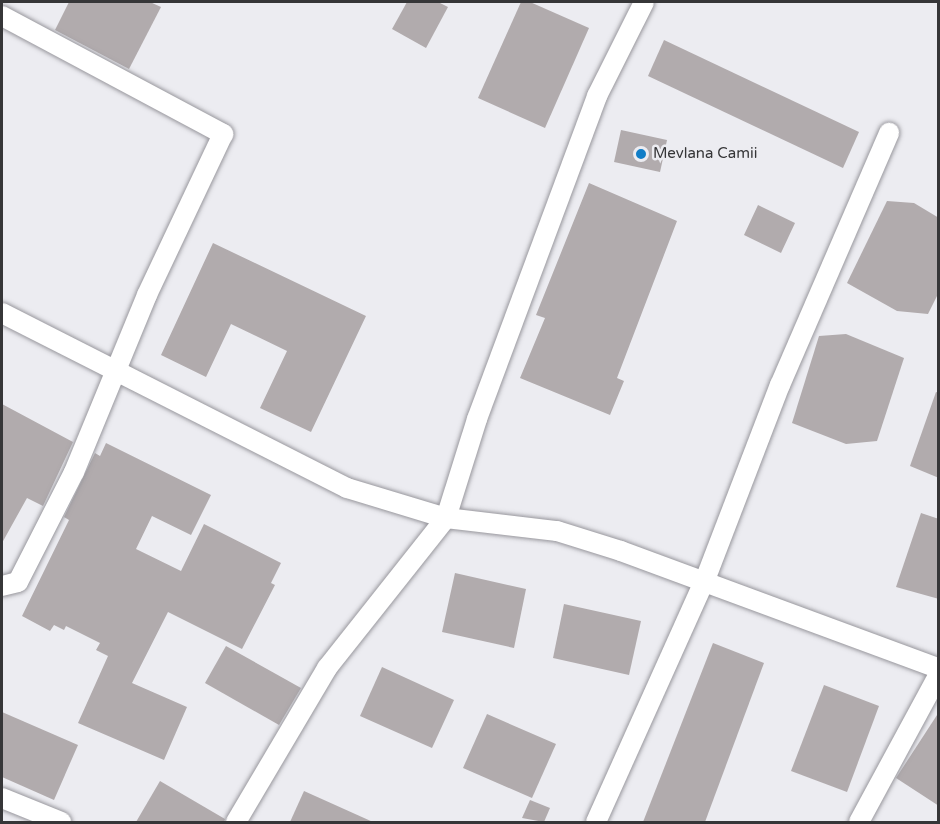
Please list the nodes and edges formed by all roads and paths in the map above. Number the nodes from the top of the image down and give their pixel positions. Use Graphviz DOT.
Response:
graph roads {
  1 [pos="644,2"];
  2 [pos="2,16"];
  3 [pos="889,133"];
  4 [pos="2,314"];
  5 [pos="115,372"];
  6 [pos="446,518"];
  7 [pos="705,580"];
  8 [pos="2,586"];
  9 [pos="939,668"];
  10 [pos="939,676"];
  11 [pos="2,798"];
  12 [pos="61,822"];
  13 [pos="236,822"];
  14 [pos="596,822"];
  15 [pos="859,822"];
  1 -- 6 [label="street"];
  2 -- 5 [label="street"];
  3 -- 7 [label="street"];
  4 -- 5 [label="street"];
  5 -- 6 [label="street"];
  5 -- 8 [label="street"];
  6 -- 7 [label="street"];
  6 -- 13 [label="street"];
  7 -- 9 [label="street"];
  7 -- 14 [label="street"];
  10 -- 15 [label="street"];
  11 -- 12 [label="street"];
}
